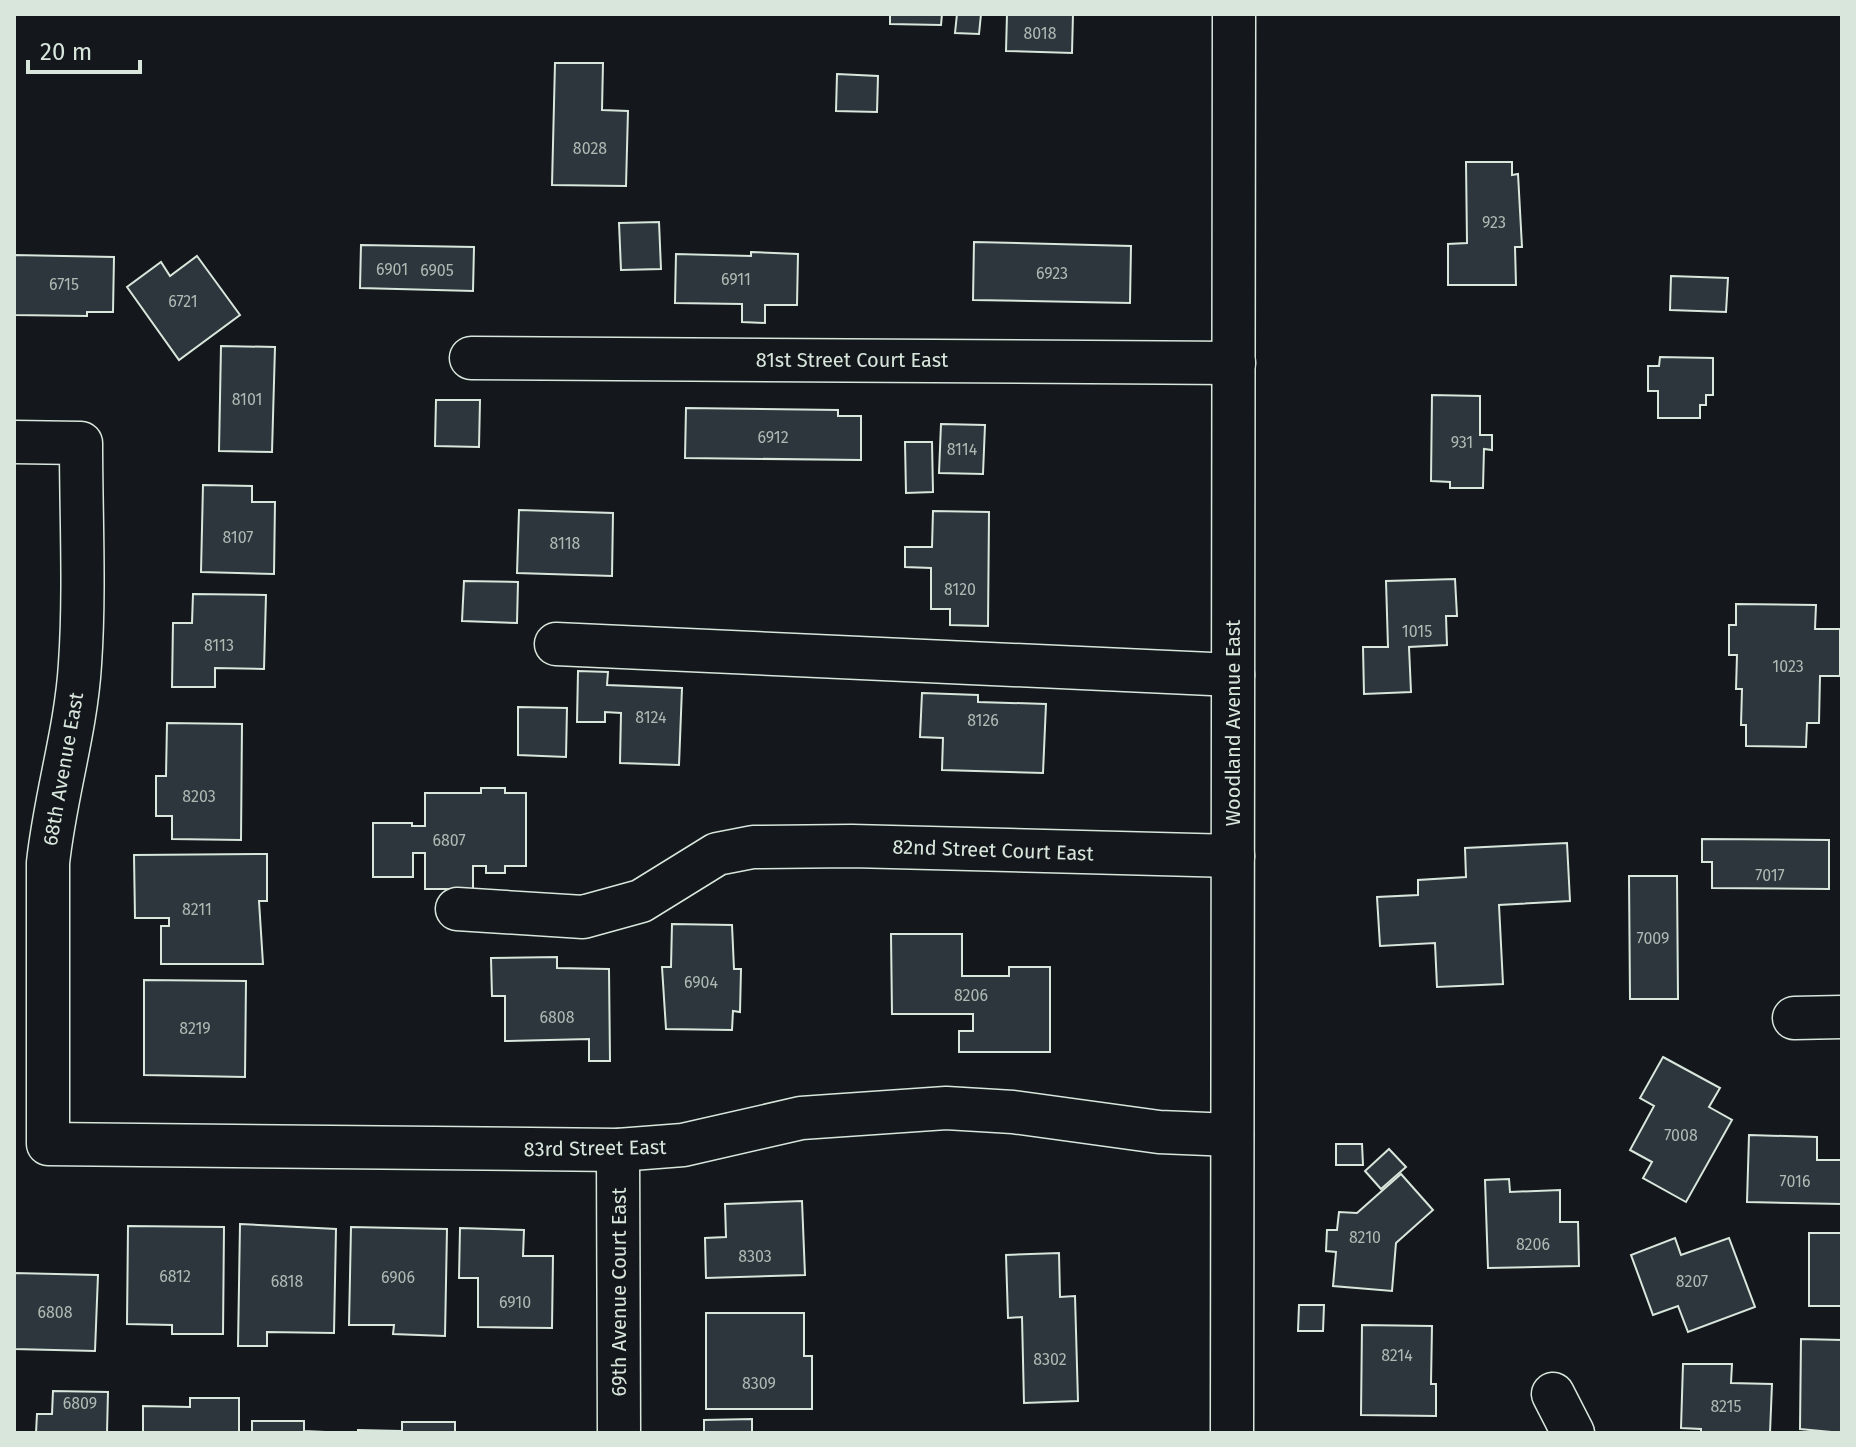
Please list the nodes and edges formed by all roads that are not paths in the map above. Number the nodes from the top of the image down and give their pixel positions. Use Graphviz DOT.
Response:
graph roads {
  1 [pos="1234,14"];
  2 [pos="471,358"];
  3 [pos="1234,363"];
  4 [pos="14,442"];
  5 [pos="556,644"];
  6 [pos="1233,675"];
  7 [pos="1233,856"];
  8 [pos="457,909"];
  9 [pos="1842,1017"];
  10 [pos="1794,1018"];
  11 [pos="1232,1135"];
  12 [pos="48,1144"];
  13 [pos="618,1150"];
  14 [pos="1553,1394"];
  15 [pos="619,1433"];
  16 [pos="1232,1433"];
  17 [pos="1573,1433"];
  1 -- 3 [label="street, Woodland Avenue East"];
  2 -- 3 [label="street, 81st Street Court East"];
  3 -- 6 [label="street, Woodland Avenue East"];
  4 -- 12 [label="street, 68th Avenue East"];
  5 -- 6 [label="street"];
  6 -- 7 [label="street, Woodland Avenue East"];
  7 -- 8 [label="street, 82nd Street Court East"];
  7 -- 11 [label="street, Woodland Avenue East"];
  9 -- 10 [label="street"];
  11 -- 13 [label="street, 83rd Street East"];
  11 -- 16 [label="street, Woodland Avenue East"];
  12 -- 13 [label="street, 83rd Street East"];
  13 -- 15 [label="street, 69th Avenue Court East"];
  14 -- 17 [label="street"];
}
